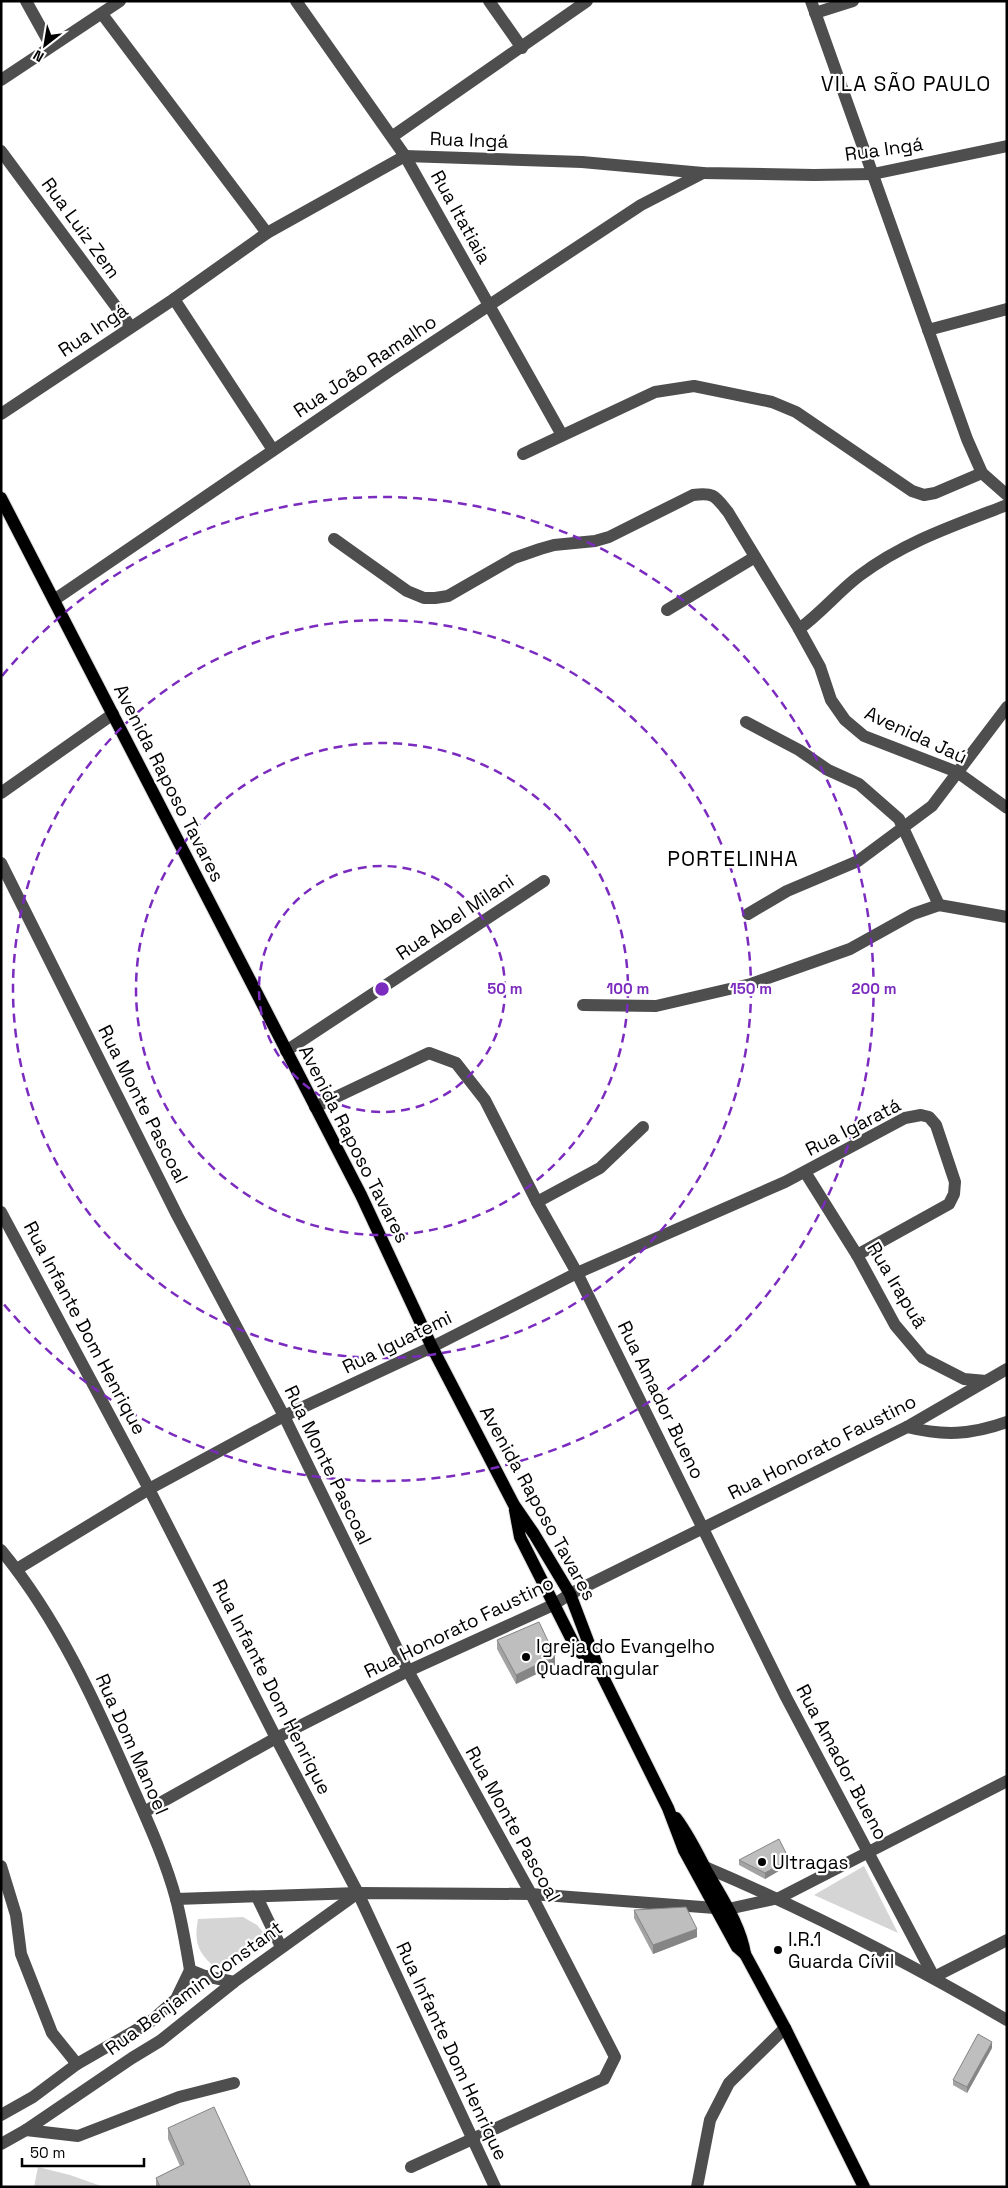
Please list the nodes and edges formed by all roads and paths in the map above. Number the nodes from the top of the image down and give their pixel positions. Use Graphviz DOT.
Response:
graph roads {
  1 [pos="26,1"];
  2 [pos="120,1"];
  3 [pos="296,1"];
  4 [pos="490,1"];
  5 [pos="587,1"];
  6 [pos="853,1"];
  7 [pos="813,7"];
  8 [pos="102,14"];
  9 [pos="51,46"];
  10 [pos="522,48"];
  11 [pos="1,80"];
  12 [pos="393,136"];
  13 [pos="1007,146"];
  14 [pos="1,151"];
  15 [pos="405,156"];
  16 [pos="704,173"];
  17 [pos="873,174"];
  18 [pos="267,233"];
  19 [pos="174,299"];
  20 [pos="489,307"];
  21 [pos="1007,309"];
  22 [pos="131,327"];
  23 [pos="928,330"];
  24 [pos="1,414"];
  25 [pos="562,435"];
  26 [pos="273,450"];
  27 [pos="523,454"];
  28 [pos="982,473"];
  29 [pos="1003,493"];
  30 [pos="1,498"];
  31 [pos="1007,505"];
  32 [pos="334,539"];
  33 [pos="755,557"];
  34 [pos="54,600"];
  35 [pos="666,610"];
  36 [pos="799,629"];
  37 [pos="1007,707"];
  38 [pos="113,714"];
  39 [pos="746,722"];
  40 [pos="957,772"];
  41 [pos="1,793"];
  42 [pos="1007,808"];
  43 [pos="903,828"];
  44 [pos="1,863"];
  45 [pos="544,881"];
  46 [pos="938,905"];
  47 [pos="748,914"];
  48 [pos="1007,917"];
  49 [pos="583,1005"];
  50 [pos="286,1051"];
  51 [pos="315,1107"];
  52 [pos="643,1127"];
  53 [pos="805,1172"];
  54 [pos="537,1202"];
  55 [pos="1,1212"];
  56 [pos="857,1255"];
  57 [pos="577,1273"];
  58 [pos="432,1347"];
  59 [pos="1007,1369"];
  60 [pos="986,1381"];
  61 [pos="284,1416"];
  62 [pos="1007,1422"];
  63 [pos="907,1427"];
  64 [pos="149,1489"];
  65 [pos="514,1505"];
  66 [pos="702,1527"];
  67 [pos="1,1550"];
  68 [pos="17,1569"];
  69 [pos="570,1594"];
  70 [pos="553,1605"];
  71 [pos="597,1665"];
  72 [pos="408,1671"];
  73 [pos="276,1738"];
  74 [pos="1007,1781"];
  75 [pos="668,1808"];
  76 [pos="144,1812"];
  77 [pos="868,1852"];
  78 [pos="1,1866"];
  79 [pos="705,1867"];
  80 [pos="358,1893"];
  81 [pos="531,1894"];
  82 [pos="257,1897"];
  83 [pos="779,1898"];
  84 [pos="176,1899"];
  85 [pos="722,1908"];
  86 [pos="1007,1940"];
  87 [pos="281,1948"];
  88 [pos="190,1970"];
  89 [pos="934,1977"];
  90 [pos="234,1982"];
  91 [pos="1007,2020"];
  92 [pos="785,2028"];
  93 [pos="77,2064"];
  94 [pos="234,2083"];
  95 [pos="1,2115"];
  96 [pos="26,2130"];
  97 [pos="473,2139"];
  98 [pos="1,2144"];
  99 [pos="411,2167"];
  100 [pos="495,2187"];
  101 [pos="697,2187"];
  102 [pos="864,2187"];
  1 -- 9 [label="street"];
  2 -- 8 [label="street"];
  3 -- 12 [label="street, Rua Itatiaia"];
  4 -- 10 [label="street"];
  5 -- 10 [label="street"];
  6 -- 7 [label="street"];
  7 -- 17 [label="street"];
  8 -- 9 [label="street"];
  8 -- 18 [label="street"];
  9 -- 11 [label="street"];
  10 -- 12 [label="street"];
  12 -- 15 [label="street, Rua Itatiaia"];
  13 -- 17 [label="street, Rua Ingá"];
  14 -- 22 [label="street, Rua Luiz Zem"];
  15 -- 16 [label="street, Rua Ingá"];
  15 -- 18 [label="street, Rua Ingá"];
  15 -- 20 [label="street, Rua Itatiaia"];
  16 -- 17 [label="street, Rua Ingá"];
  16 -- 20 [label="street, Rua João Ramalho"];
  17 -- 23 [label="street"];
  18 -- 19 [label="street, Rua Ingá"];
  19 -- 22 [label="street, Rua Ingá"];
  19 -- 26 [label="street"];
  20 -- 25 [label="street, Rua Itatiaia"];
  20 -- 26 [label="street, Rua João Ramalho"];
  21 -- 23 [label="street"];
  22 -- 24 [label="street, Rua Ingá"];
  23 -- 28 [label="street"];
  25 -- 27 [label="street"];
  25 -- 28 [label="street"];
  26 -- 34 [label="street, Rua João Ramalho"];
  28 -- 29 [label="street"];
  30 -- 34 [label="main road, Avenida Raposo Tavares"];
  31 -- 36 [label="street"];
  32 -- 33 [label="street, Avenida Jaú"];
  33 -- 35 [label="street"];
  33 -- 36 [label="street, Avenida Jaú"];
  34 -- 38 [label="main road, Avenida Raposo Tavares"];
  36 -- 40 [label="street, Avenida Jaú"];
  37 -- 40 [label="street"];
  38 -- 41 [label="street"];
  38 -- 50 [label="main road, Avenida Raposo Tavares"];
  39 -- 43 [label="street"];
  40 -- 42 [label="street, Avenida Jaú"];
  40 -- 43 [label="street"];
  43 -- 46 [label="street"];
  43 -- 47 [label="street"];
  44 -- 61 [label="street, Rua Monte Pascoal"];
  45 -- 50 [label="street, Rua Abel Milani"];
  46 -- 48 [label="street"];
  46 -- 49 [label="street"];
  50 -- 51 [label="main road, Avenida Raposo Tavares"];
  51 -- 54 [label="street, Rua Amador Bueno"];
  51 -- 58 [label="main road, Avenida Raposo Tavares"];
  52 -- 54 [label="street"];
  53 -- 56 [label="street, Rua Irapuã"];
  53 -- 56 [label="street, Rua Igaratá"];
  53 -- 57 [label="street, Rua Iguatemi"];
  54 -- 57 [label="street, Rua Amador Bueno"];
  55 -- 64 [label="street, Rua Infante Dom Henrique"];
  56 -- 60 [label="street, Rua Irapuã"];
  57 -- 58 [label="street, Rua Iguatemi"];
  57 -- 66 [label="street, Rua Amador Bueno"];
  58 -- 61 [label="street, Rua Iguatemi"];
  58 -- 65 [label="main road, Avenida Raposo Tavares"];
  59 -- 60 [label="street, Rua Honorato Faustino"];
  60 -- 63 [label="street, Rua Honorato Faustino"];
  61 -- 64 [label="street, Rua Iguatemi"];
  61 -- 72 [label="street, Rua Monte Pascoal"];
  62 -- 63 [label="street"];
  63 -- 66 [label="street, Rua Honorato Faustino"];
  64 -- 68 [label="street, Rua Iguatemi"];
  64 -- 73 [label="street, Rua Infante Dom Henrique"];
  65 -- 69 [label="main road, Avenida Raposo Tavares"];
  65 -- 70 [label="main road"];
  66 -- 69 [label="street, Rua Honorato Faustino"];
  66 -- 77 [label="street, Rua Amador Bueno"];
  67 -- 68 [label="street, Rua Dom Manoel"];
  68 -- 76 [label="street, Rua Dom Manoel"];
  69 -- 70 [label="street, Rua Honorato Faustino"];
  69 -- 71 [label="main road, Avenida Raposo Tavares"];
  70 -- 71 [label="main road"];
  70 -- 72 [label="street, Rua Honorato Faustino"];
  71 -- 75 [label="main road, Avenida Raposo Tavares"];
  72 -- 73 [label="street, Rua Honorato Faustino"];
  72 -- 81 [label="street, Rua Monte Pascoal"];
  73 -- 76 [label="street, Rua Honorato Faustino"];
  73 -- 80 [label="street, Rua Infante Dom Henrique"];
  74 -- 77 [label="street"];
  75 -- 79 [label="main road, Avenida Raposo Tavares"];
  75 -- 85 [label="main road, Avenida Raposo Tavares"];
  76 -- 84 [label="street, Rua Dom Manoel"];
  77 -- 83 [label="street"];
  77 -- 89 [label="street, Rua Amador Bueno"];
  78 -- 93 [label="street"];
  79 -- 83 [label="street"];
  79 -- 85 [label="main road, Avenida Raposo Tavares"];
  80 -- 81 [label="street"];
  80 -- 82 [label="street"];
  80 -- 87 [label="street, Rua Benjamin Constant"];
  80 -- 97 [label="street, Rua Infante Dom Henrique"];
  81 -- 85 [label="street"];
  81 -- 97 [label="street, Rua Monte Pascoal"];
  82 -- 84 [label="street"];
  82 -- 87 [label="street"];
  83 -- 85 [label="street"];
  83 -- 89 [label="street"];
  84 -- 88 [label="street, Rua Dom Manoel"];
  85 -- 92 [label="main road, Avenida Raposo Tavares"];
  86 -- 89 [label="street"];
  87 -- 90 [label="street, Rua Benjamin Constant"];
  88 -- 90 [label="street"];
  88 -- 93 [label="street, Rua Benjamin Constant"];
  89 -- 91 [label="street"];
  90 -- 96 [label="street, Rua Benjamin Constant"];
  92 -- 101 [label="street"];
  92 -- 102 [label="main road, Avenida Raposo Tavares"];
  93 -- 95 [label="street, Rua Benjamin Constant"];
  94 -- 96 [label="street"];
  96 -- 98 [label="street, Rua Benjamin Constant"];
  97 -- 99 [label="street"];
  97 -- 100 [label="street, Rua Infante Dom Henrique"];
}
